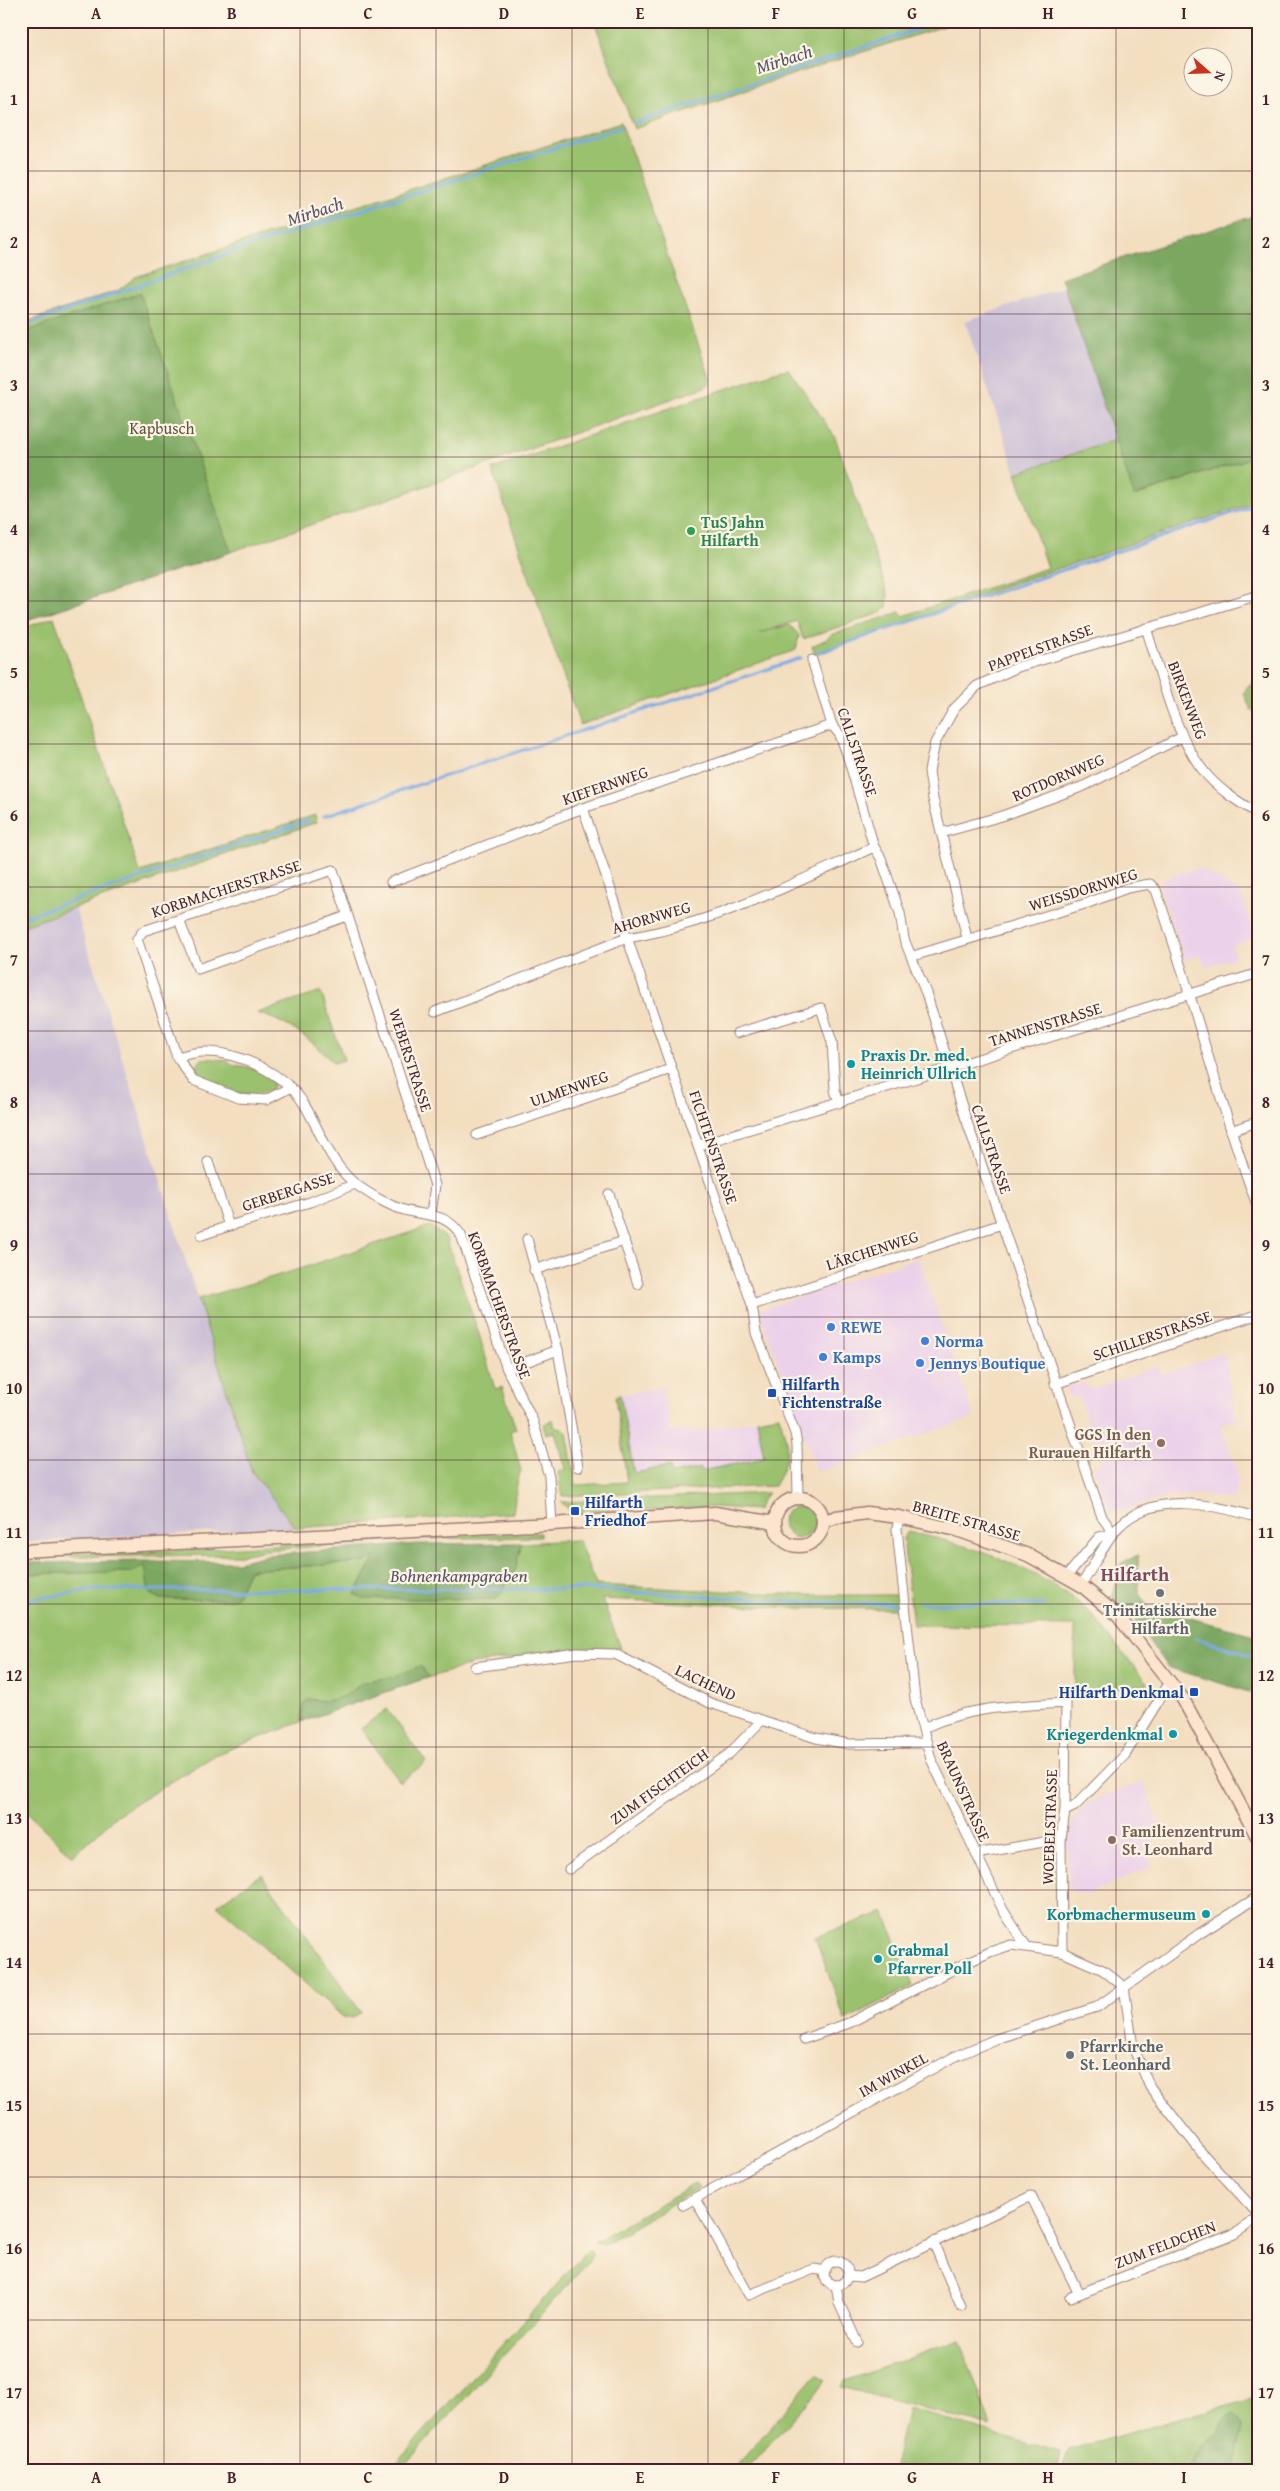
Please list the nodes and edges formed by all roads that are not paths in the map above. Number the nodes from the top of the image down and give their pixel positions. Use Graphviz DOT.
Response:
graph roads {
  1 [pos="1259,595"];
  2 [pos="1146,628"];
  3 [pos="812,660"];
  4 [pos="832,725"];
  5 [pos="1182,737"];
  6 [pos="583,808"];
  7 [pos="1259,814"];
  8 [pos="941,834"];
  9 [pos="874,847"];
  10 [pos="333,870"];
  11 [pos="391,882"];
  12 [pos="346,916"];
  13 [pos="179,920"];
  14 [pos="627,938"];
  15 [pos="967,938"];
  16 [pos="913,956"];
  17 [pos="1259,973"];
  18 [pos="1189,994"];
  19 [pos="434,1012"];
  20 [pos="737,1033"];
  21 [pos="177,1057"];
  22 [pos="671,1069"];
  23 [pos="950,1070"];
  24 [pos="289,1088"];
  25 [pos="839,1104"];
  26 [pos="1259,1121"];
  27 [pos="1231,1131"];
  28 [pos="478,1135"];
  29 [pos="698,1146"];
  30 [pos="208,1162"];
  31 [pos="355,1184"];
  32 [pos="609,1194"];
  33 [pos="1259,1210"];
  34 [pos="431,1214"];
  35 [pos="1002,1224"];
  36 [pos="229,1226"];
  37 [pos="202,1235"];
  38 [pos="527,1239"];
  39 [pos="624,1242"];
  40 [pos="534,1270"];
  41 [pos="638,1284"];
  42 [pos="752,1305"];
  43 [pos="1259,1314"];
  44 [pos="558,1350"];
  45 [pos="507,1369"];
  46 [pos="1055,1384"];
  47 [pos="578,1467"];
  48 [pos="798,1498"];
  49 [pos="899,1517"];
  50 [pos="1259,1518"];
  51 [pos="823,1522"];
  52 [pos="775,1523"];
  53 [pos="552,1524"];
  54 [pos="1113,1533"];
  55 [pos="21,1552"];
  56 [pos="1067,1576"];
  57 [pos="1081,1584"];
  58 [pos="475,1667"];
  59 [pos="1170,1682"];
  60 [pos="761,1722"];
  61 [pos="924,1728"];
  62 [pos="926,1743"];
  63 [pos="1065,1811"];
  64 [pos="1061,1839"];
  65 [pos="1259,1840"];
  66 [pos="976,1854"];
  67 [pos="569,1869"];
  68 [pos="1259,1896"];
  69 [pos="1026,1946"];
  70 [pos="1062,1952"];
  71 [pos="1124,1987"];
  72 [pos="804,2039"];
  73 [pos="695,2199"];
  74 [pos="683,2205"];
  75 [pos="1259,2216"];
  76 [pos="933,2242"];
  77 [pos="825,2271"];
  78 [pos="848,2276"];
  79 [pos="836,2285"];
  80 [pos="961,2306"];
  81 [pos="857,2342"];
  1 -- 2 [label="street, PAPPELSTRASSE"];
  2 -- 5 [label="street, BIRKENWEG"];
  2 -- 8 [label="street, PAPPELSTRASSE"];
  3 -- 4 [label="street, CALLSTRASSE"];
  4 -- 6 [label="street, KIEFERNWEG"];
  4 -- 9 [label="street, CALLSTRASSE"];
  5 -- 7 [label="street, BIRKENWEG"];
  5 -- 8 [label="street, ROTDORNWEG"];
  6 -- 11 [label="street, KIEFERNWEG"];
  6 -- 14 [label="street, FICHTENSTRASSE"];
  8 -- 15 [label="street, PAPPELSTRASSE"];
  9 -- 14 [label="street, AHORNWEG"];
  9 -- 16 [label="street, CALLSTRASSE"];
  10 -- 12 [label="street, WEBERSTRASSE"];
  10 -- 13 [label="street, KORBMACHERSTRASSE"];
  12 -- 13 [label="street"];
  12 -- 34 [label="street, WEBERSTRASSE"];
  13 -- 21 [label="street, KORBMACHERSTRASSE"];
  14 -- 19 [label="street, AHORNWEG"];
  14 -- 22 [label="street, FICHTENSTRASSE"];
  15 -- 16 [label="street, WEISSDORNWEG"];
  15 -- 18 [label="street, WEISSDORNWEG"];
  16 -- 23 [label="street, CALLSTRASSE"];
  17 -- 18 [label="street, TANNENSTRASSE"];
  18 -- 23 [label="street, TANNENSTRASSE"];
  18 -- 27 [label="street"];
  20 -- 25 [label="street"];
  21 -- 24 [label="street, KORBMACHERSTRASSE"];
  21 -- 24 [label="street, KORBMACHERSTRASSE"];
  22 -- 28 [label="street, ULMENWEG"];
  22 -- 29 [label="street, FICHTENSTRASSE"];
  23 -- 25 [label="street, TANNENSTRASSE"];
  23 -- 35 [label="street, CALLSTRASSE"];
  24 -- 31 [label="street, KORBMACHERSTRASSE"];
  25 -- 29 [label="street, TANNENSTRASSE"];
  26 -- 27 [label="street"];
  27 -- 33 [label="street"];
  29 -- 42 [label="street, FICHTENSTRASSE"];
  30 -- 36 [label="street, GERBERGASSE"];
  31 -- 34 [label="street, KORBMACHERSTRASSE"];
  31 -- 36 [label="street, GERBERGASSE"];
  32 -- 39 [label="street"];
  34 -- 45 [label="street, KORBMACHERSTRASSE"];
  35 -- 42 [label="street, LÄRCHENWEG"];
  35 -- 46 [label="street, CALLSTRASSE"];
  36 -- 37 [label="street, GERBERGASSE"];
  38 -- 40 [label="street"];
  39 -- 40 [label="street"];
  39 -- 41 [label="street"];
  40 -- 44 [label="street"];
  42 -- 48 [label="street, FICHTENSTRASSE"];
  43 -- 46 [label="street, SCHILLERSTRASSE"];
  44 -- 45 [label="street"];
  44 -- 47 [label="street"];
  45 -- 53 [label="street, KORBMACHERSTRASSE"];
  46 -- 54 [label="street, CALLSTRASSE"];
  48 -- 51 [label="main road"];
  48 -- 52 [label="main road"];
  49 -- 51 [label="main road, BREITE STRASSE"];
  49 -- 56 [label="main road, BREITE STRASSE"];
  49 -- 61 [label="street, BRAUNSTRASSE"];
  50 -- 54 [label="street"];
  51 -- 52 [label="main road"];
  52 -- 53 [label="main road"];
  53 -- 55 [label="main road"];
  54 -- 56 [label="street"];
  54 -- 57 [label="street"];
  56 -- 57 [label="main road, BREITE STRASSE"];
  57 -- 59 [label="main road, BREITE STRASSE"];
  58 -- 60 [label="street, LACHEND"];
  59 -- 63 [label="street"];
  59 -- 65 [label="main road, BREITE STRASSE"];
  60 -- 62 [label="street, LACHEND"];
  60 -- 67 [label="street, ZUM FISCHTEICH"];
  61 -- 62 [label="street, BRAUNSTRASSE"];
  61 -- 63 [label="street, WOEBELSTRASSE"];
  62 -- 66 [label="street, BRAUNSTRASSE"];
  63 -- 64 [label="street, WOEBELSTRASSE"];
  64 -- 66 [label="street"];
  64 -- 70 [label="street, WOEBELSTRASSE"];
  66 -- 69 [label="street, BRAUNSTRASSE"];
  68 -- 71 [label="street, IM WINKEL"];
  69 -- 70 [label="street"];
  69 -- 72 [label="street"];
  70 -- 71 [label="street"];
  71 -- 73 [label="street, IM WINKEL"];
  71 -- 75 [label="street"];
  73 -- 74 [label="street, IM WINKEL"];
  73 -- 77 [label="street"];
  75 -- 76 [label="street, ZUM FELDCHEN"];
  76 -- 78 [label="street, ZUM FELDCHEN"];
  76 -- 80 [label="street"];
  77 -- 78 [label="street"];
  77 -- 79 [label="street"];
  78 -- 79 [label="street, ZUM FELDCHEN"];
  79 -- 81 [label="street"];
}
